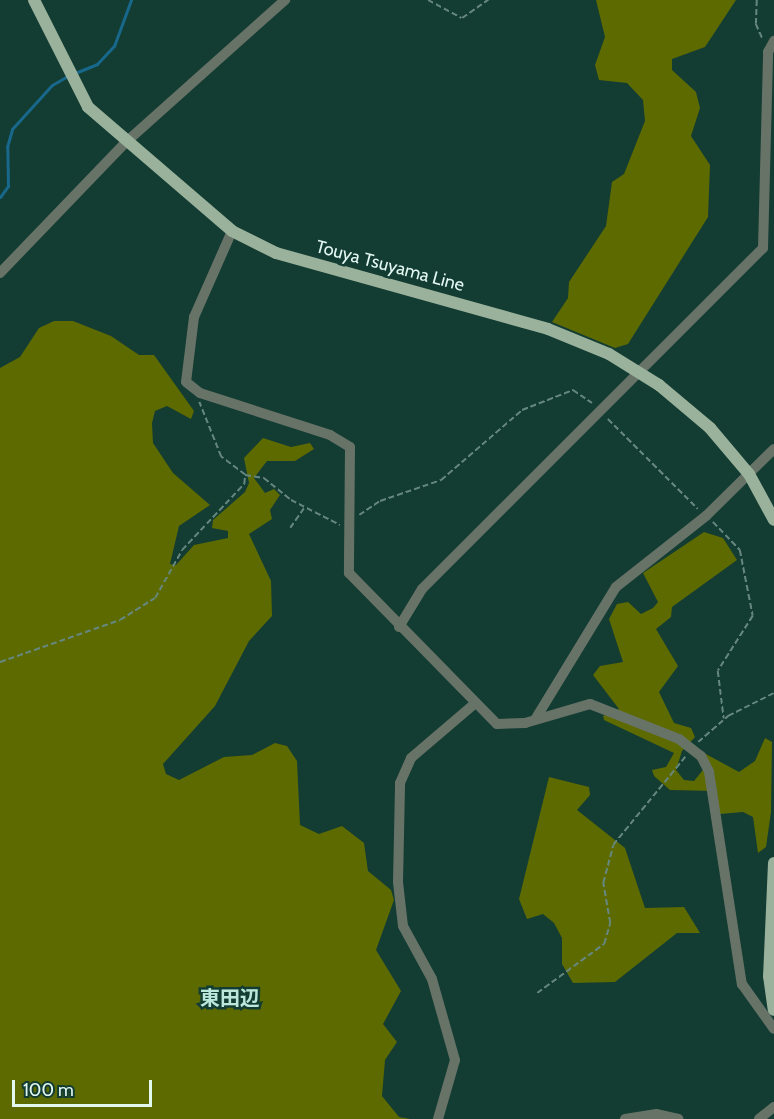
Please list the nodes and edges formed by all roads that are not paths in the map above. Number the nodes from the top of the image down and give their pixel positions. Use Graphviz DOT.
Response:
graph roads {
  1 [pos="34,0"];
  2 [pos="285,0"];
  3 [pos="772,44"];
  4 [pos="125,142"];
  5 [pos="232,231"];
  6 [pos="0,273"];
  7 [pos="639,371"];
  8 [pos="774,449"];
  9 [pos="749,474"];
  10 [pos="774,520"];
  11 [pos="399,627"];
  12 [pos="473,705"];
  13 [pos="536,718"];
  14 [pos="774,863"];
  15 [pos="774,1010"];
  16 [pos="774,1029"];
  17 [pos="774,1107"];
  18 [pos="438,1119"];
  19 [pos="625,1119"];
  20 [pos="678,1119"];
  21 [pos="759,1119"];
  1 -- 4 [label="main road, Touya Tsuyama Line"];
  2 -- 4 [label="street"];
  3 -- 7 [label="street"];
  4 -- 5 [label="main road, Touya Tsuyama Line"];
  4 -- 6 [label="street"];
  5 -- 7 [label="main road, Touya Tsuyama Line"];
  5 -- 11 [label="street"];
  7 -- 9 [label="main road, Touya Tsuyama Line"];
  7 -- 11 [label="street"];
  8 -- 9 [label="street"];
  9 -- 10 [label="main road, Touya Tsuyama Line"];
  9 -- 13 [label="street"];
  11 -- 12 [label="street"];
  12 -- 13 [label="street"];
  12 -- 18 [label="street"];
  13 -- 16 [label="street"];
  14 -- 15 [label="main road"];
  17 -- 21 [label="street"];
  19 -- 20 [label="street"];
}
